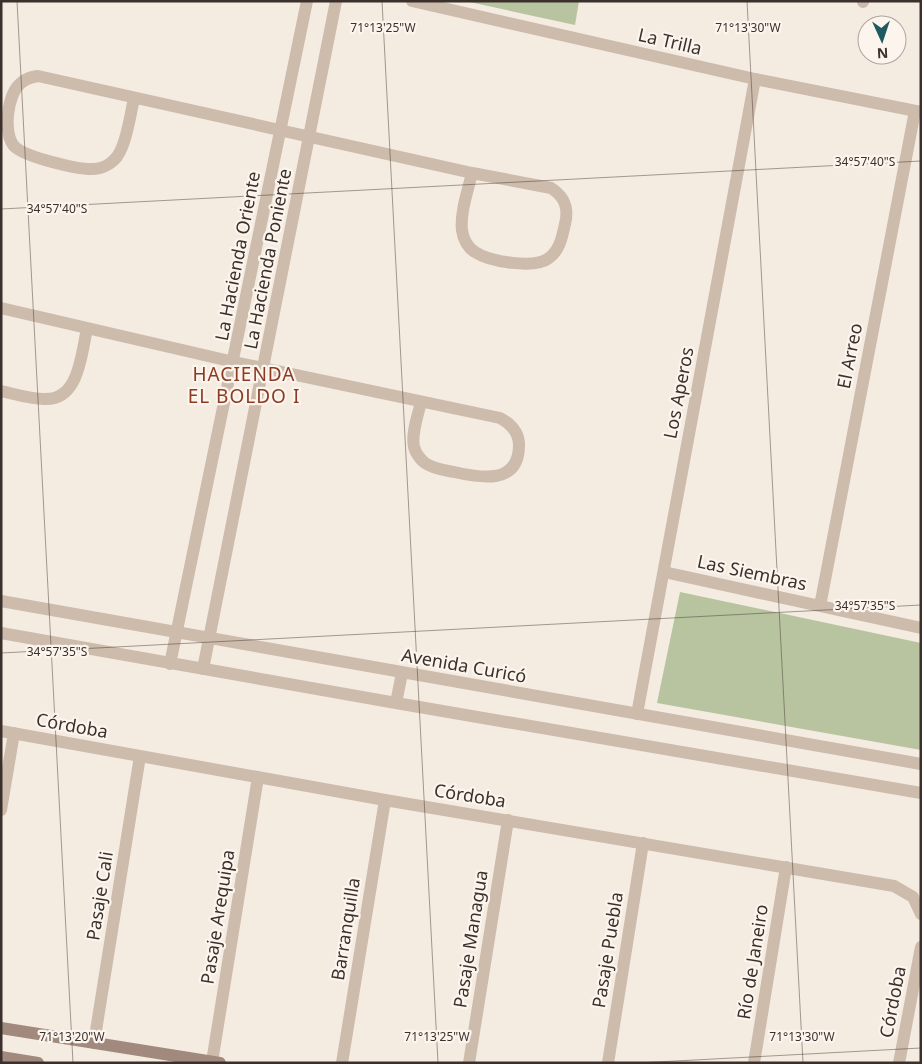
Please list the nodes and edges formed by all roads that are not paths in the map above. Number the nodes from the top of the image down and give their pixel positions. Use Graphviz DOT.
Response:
graph roads {
  1 [pos="307,1"];
  2 [pos="336,1"];
  3 [pos="412,1"];
  4 [pos="755,79"];
  5 [pos="134,99"];
  6 [pos="918,112"];
  7 [pos="281,132"];
  8 [pos="309,138"];
  9 [pos="472,173"];
  10 [pos="1,308"];
  11 [pos="87,330"];
  12 [pos="234,362"];
  13 [pos="264,369"];
  14 [pos="1,390"];
  15 [pos="421,402"];
  16 [pos="664,572"];
  17 [pos="1,601"];
  18 [pos="820,606"];
  19 [pos="921,628"];
  20 [pos="177,632"];
  21 [pos="1,633"];
  22 [pos="209,638"];
  23 [pos="170,664"];
  24 [pos="203,669"];
  25 [pos="402,673"];
  26 [pos="396,703"];
  27 [pos="637,714"];
  28 [pos="7,732"];
  29 [pos="140,756"];
  30 [pos="921,764"];
  31 [pos="258,777"];
  32 [pos="921,793"];
  33 [pos="385,800"];
  34 [pos="1,810"];
  35 [pos="508,820"];
  36 [pos="643,843"];
  37 [pos="786,867"];
  38 [pos="921,914"];
  39 [pos="921,947"];
  40 [pos="1,1028"];
  41 [pos="94,1042"];
  42 [pos="1,1057"];
  43 [pos="216,1062"];
  44 [pos="38,1063"];
  45 [pos="342,1063"];
  46 [pos="469,1063"];
  47 [pos="608,1063"];
  48 [pos="754,1063"];
  49 [pos="899,1063"];
  1 -- 7 [label="street, La Hacienda Oriente"];
  2 -- 8 [label="street, La Hacienda Poniente"];
  3 -- 4 [label="street, La Trilla"];
  4 -- 6 [label="street, La Trilla"];
  4 -- 16 [label="street, Los Aperos"];
  5 -- 5 [label="street"];
  5 -- 7 [label="street"];
  6 -- 18 [label="street, El Arreo"];
  7 -- 8 [label="street"];
  7 -- 12 [label="street, La Hacienda Oriente"];
  8 -- 9 [label="street"];
  8 -- 13 [label="street, La Hacienda Poniente"];
  9 -- 9 [label="street"];
  10 -- 11 [label="street"];
  11 -- 12 [label="street"];
  11 -- 14 [label="street"];
  12 -- 13 [label="street"];
  12 -- 20 [label="street, La Hacienda Oriente"];
  13 -- 15 [label="street"];
  13 -- 22 [label="street, La Hacienda Poniente"];
  15 -- 15 [label="street"];
  16 -- 18 [label="street, Las Siembras"];
  16 -- 27 [label="street, Los Aperos"];
  17 -- 20 [label="street, Avenida Curicó"];
  18 -- 19 [label="street, Las Siembras"];
  20 -- 22 [label="street, Avenida Curicó"];
  20 -- 23 [label="street, La Hacienda Oriente"];
  21 -- 23 [label="street"];
  22 -- 24 [label="street, La Hacienda Poniente"];
  22 -- 25 [label="street, Avenida Curicó"];
  23 -- 24 [label="street"];
  24 -- 26 [label="street"];
  25 -- 26 [label="street"];
  25 -- 27 [label="street, Avenida Curicó"];
  26 -- 32 [label="street"];
  27 -- 30 [label="street, Avenida Curicó"];
  28 -- 29 [label="street, Córdoba"];
  28 -- 34 [label="street"];
  29 -- 31 [label="street, Córdoba"];
  29 -- 41 [label="street, Pasaje Cali"];
  31 -- 33 [label="street, Córdoba"];
  31 -- 43 [label="street, Pasaje Arequipa"];
  33 -- 35 [label="street, Córdoba"];
  33 -- 45 [label="street, Barranquilla"];
  35 -- 36 [label="street, Córdoba"];
  35 -- 46 [label="street, Pasaje Managua"];
  36 -- 37 [label="street, Córdoba"];
  36 -- 47 [label="street, Pasaje Puebla"];
  37 -- 38 [label="street, Córdoba"];
  37 -- 48 [label="street, Río de Janeiro"];
  39 -- 49 [label="street, Córdoba"];
  40 -- 41 [label="street"];
  41 -- 43 [label="street"];
  42 -- 44 [label="street"];
}
